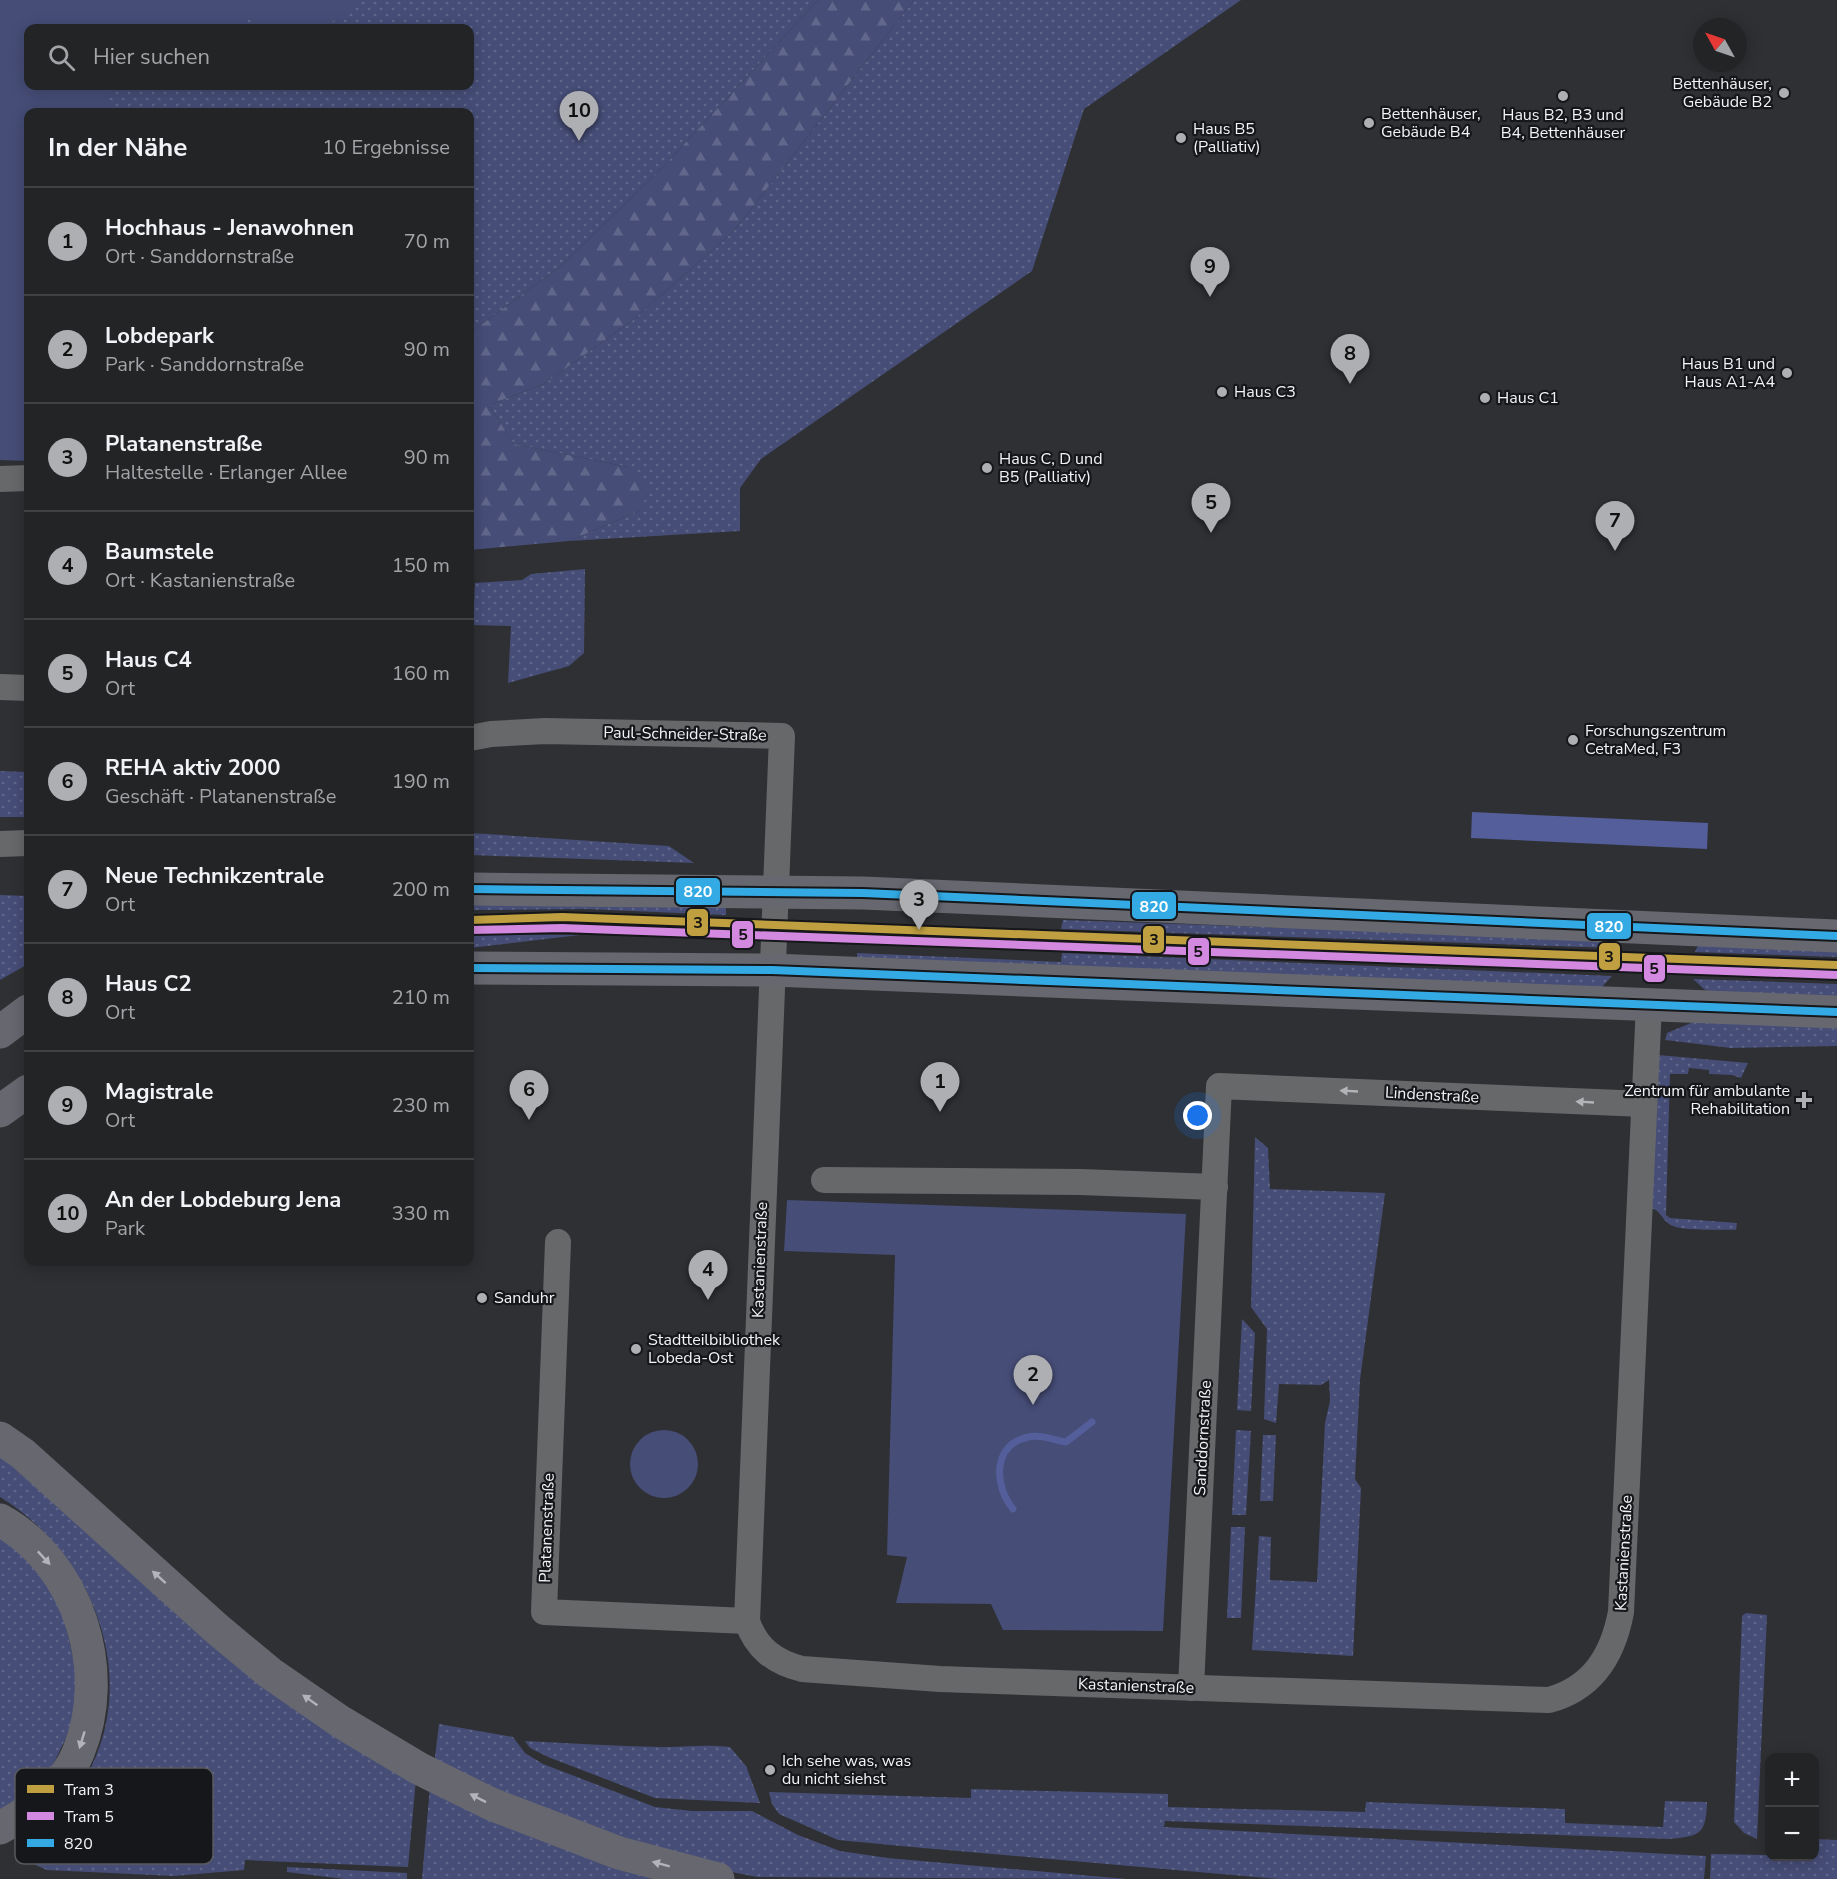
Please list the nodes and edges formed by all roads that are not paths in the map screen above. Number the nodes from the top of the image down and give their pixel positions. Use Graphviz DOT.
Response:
graph roads {
  1 [pos="24,478"];
  2 [pos="0,479"];
  3 [pos="0,687"];
  4 [pos="24,688"];
  5 [pos="474,737"];
  6 [pos="0,843"];
  7 [pos="24,843"];
  8 [pos="474,889"];
  9 [pos="775,891"];
  10 [pos="1837,936"];
  11 [pos="474,968"];
  12 [pos="772,970"];
  13 [pos="24,1004"];
  14 [pos="1649,1004"];
  15 [pos="1837,1012"];
  16 [pos="0,1014"];
  17 [pos="24,1014"];
  18 [pos="0,1032"];
  19 [pos="1219,1086"];
  20 [pos="24,1094"];
  21 [pos="1644,1104"];
  22 [pos="0,1111"];
  23 [pos="824,1180"];
  24 [pos="1215,1187"];
  25 [pos="558,1242"];
  26 [pos="0,1438"];
  27 [pos="0,1520"];
  28 [pos="747,1621"];
  29 [pos="1191,1688"];
  30 [pos="70,1768"];
  31 [pos="15,1818"];
  32 [pos="0,1828"];
  33 [pos="718,1879"];
  1 -- 2 [label="street"];
  3 -- 4 [label="street"];
  5 -- 9 [label="street, Paul-Schneider-Straße"];
  6 -- 7 [label="street"];
  8 -- 9 [label="main road"];
  9 -- 10 [label="main road"];
  9 -- 12 [label="street, Kastanienstraße"];
  11 -- 12 [label="main road"];
  12 -- 14 [label="main road"];
  12 -- 28 [label="street, Kastanienstraße"];
  13 -- 16 [label="main road"];
  14 -- 15 [label="main road"];
  14 -- 21 [label="street, Kastanienstraße"];
  17 -- 18 [label="main road"];
  21 -- 19 [label="street, Lindenstraße, one-way"];
  19 -- 24 [label="street, Sanddornstraße"];
  20 -- 22 [label="main road"];
  21 -- 29 [label="street, Kastanienstraße"];
  23 -- 24 [label="street"];
  24 -- 29 [label="street, Sanddornstraße"];
  25 -- 28 [label="street, Platanenstraße"];
  33 -- 26 [label="main road, one-way"];
  27 -- 30 [label="main road, one-way"];
  28 -- 29 [label="street, Kastanienstraße"];
  31 -- 32 [label="main road, one-way"];
}
